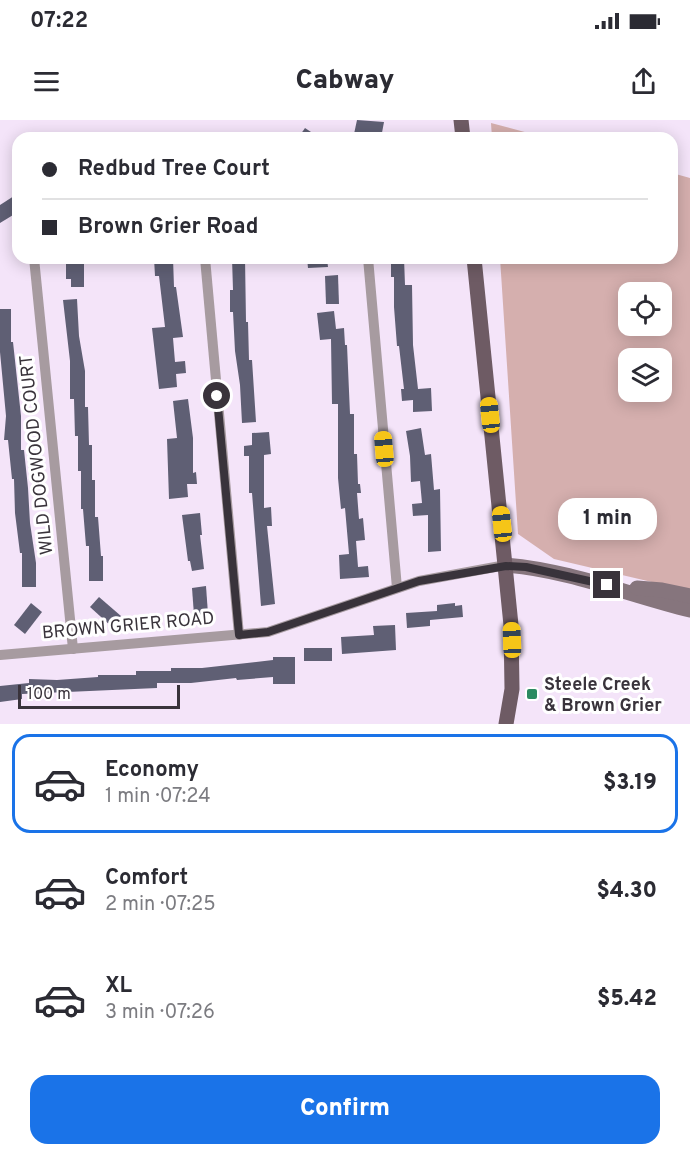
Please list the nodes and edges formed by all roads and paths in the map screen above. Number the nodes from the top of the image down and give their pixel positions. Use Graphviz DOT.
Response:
graph roads {
  1 [pos="35,264"];
  2 [pos="206,264"];
  3 [pos="369,264"];
  4 [pos="475,264"];
  5 [pos="506,566"];
  6 [pos="607,585"];
  7 [pos="397,588"];
  8 [pos="690,596"];
  9 [pos="690,610"];
  10 [pos="239,635"];
  11 [pos="73,649"];
  12 [pos="0,655"];
  13 [pos="506,724"];
  1 -- 11 [label="street, WILD DOGWOOD COURT"];
  2 -- 10 [label="street"];
  3 -- 7 [label="street"];
  4 -- 5 [label="main road"];
  5 -- 6 [label="main road, BROWN GRIER ROAD"];
  5 -- 7 [label="street, BROWN GRIER ROAD"];
  5 -- 13 [label="main road"];
  6 -- 8 [label="main road, BROWN GRIER ROAD"];
  6 -- 9 [label="main road, BROWN GRIER ROAD"];
  7 -- 10 [label="street, BROWN GRIER ROAD"];
  10 -- 11 [label="street, BROWN GRIER ROAD"];
  11 -- 12 [label="street, BROWN GRIER ROAD"];
}
